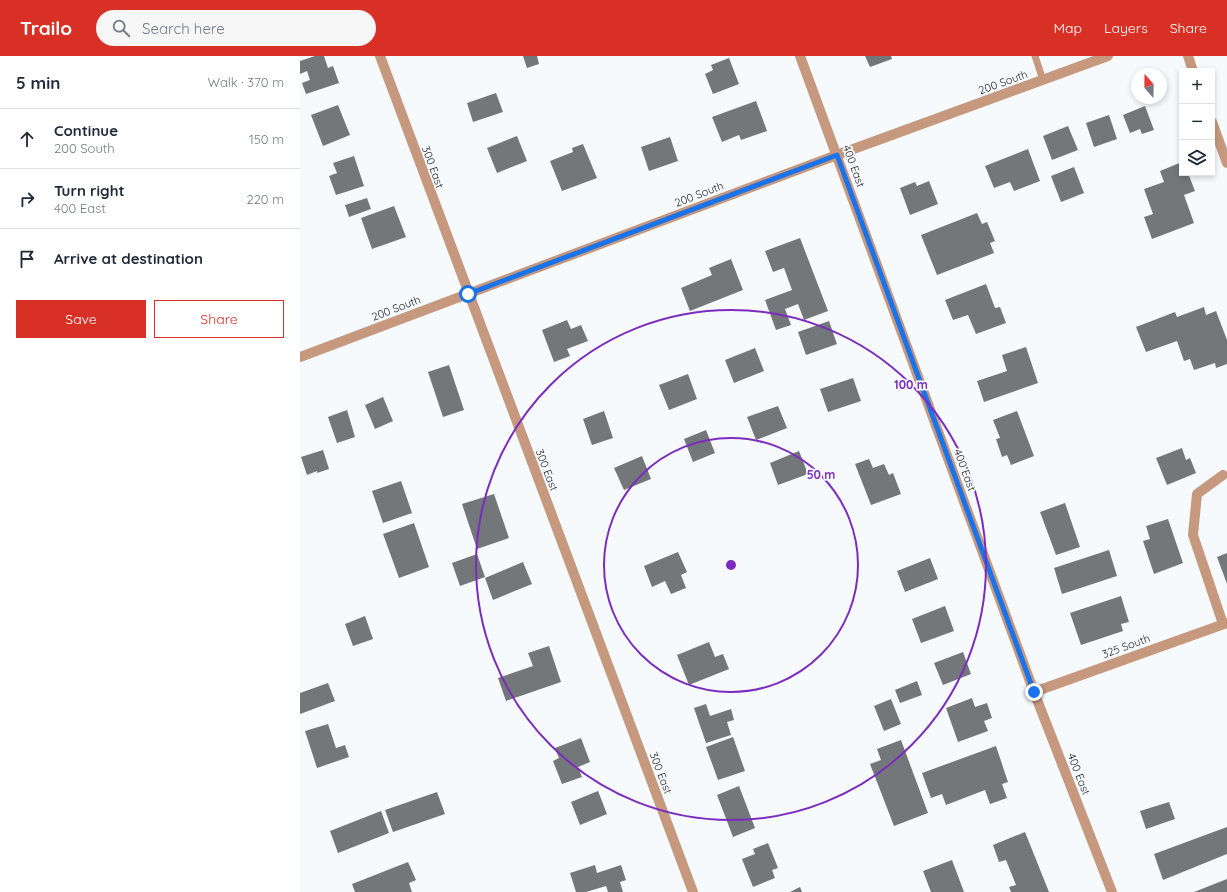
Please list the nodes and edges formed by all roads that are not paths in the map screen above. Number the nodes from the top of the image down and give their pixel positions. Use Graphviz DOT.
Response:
graph roads {
  1 [pos="380,56"];
  2 [pos="800,56"];
  3 [pos="1035,56"];
  4 [pos="1108,56"];
  5 [pos="1188,56"];
  6 [pos="1192,68"];
  7 [pos="1043,80"];
  8 [pos="1215,130"];
  9 [pos="837,155"];
  10 [pos="1227,163"];
  11 [pos="468,294"];
  12 [pos="300,357"];
  13 [pos="1223,475"];
  14 [pos="1225,624"];
  15 [pos="1034,692"];
  16 [pos="693,892"];
  17 [pos="1112,892"];
  1 -- 11 [label="street, 300 East"];
  2 -- 9 [label="street, 400 East"];
  3 -- 7 [label="lane"];
  4 -- 7 [label="street, 200 South"];
  5 -- 6 [label="street"];
  7 -- 9 [label="street, 200 South"];
  8 -- 10 [label="street"];
  9 -- 11 [label="street, 200 South"];
  9 -- 15 [label="street, 400 East"];
  11 -- 12 [label="street, 200 South"];
  11 -- 16 [label="street, 300 East"];
  13 -- 14 [label="street"];
  14 -- 15 [label="street, 325 South"];
  15 -- 17 [label="street, 400 East"];
}
